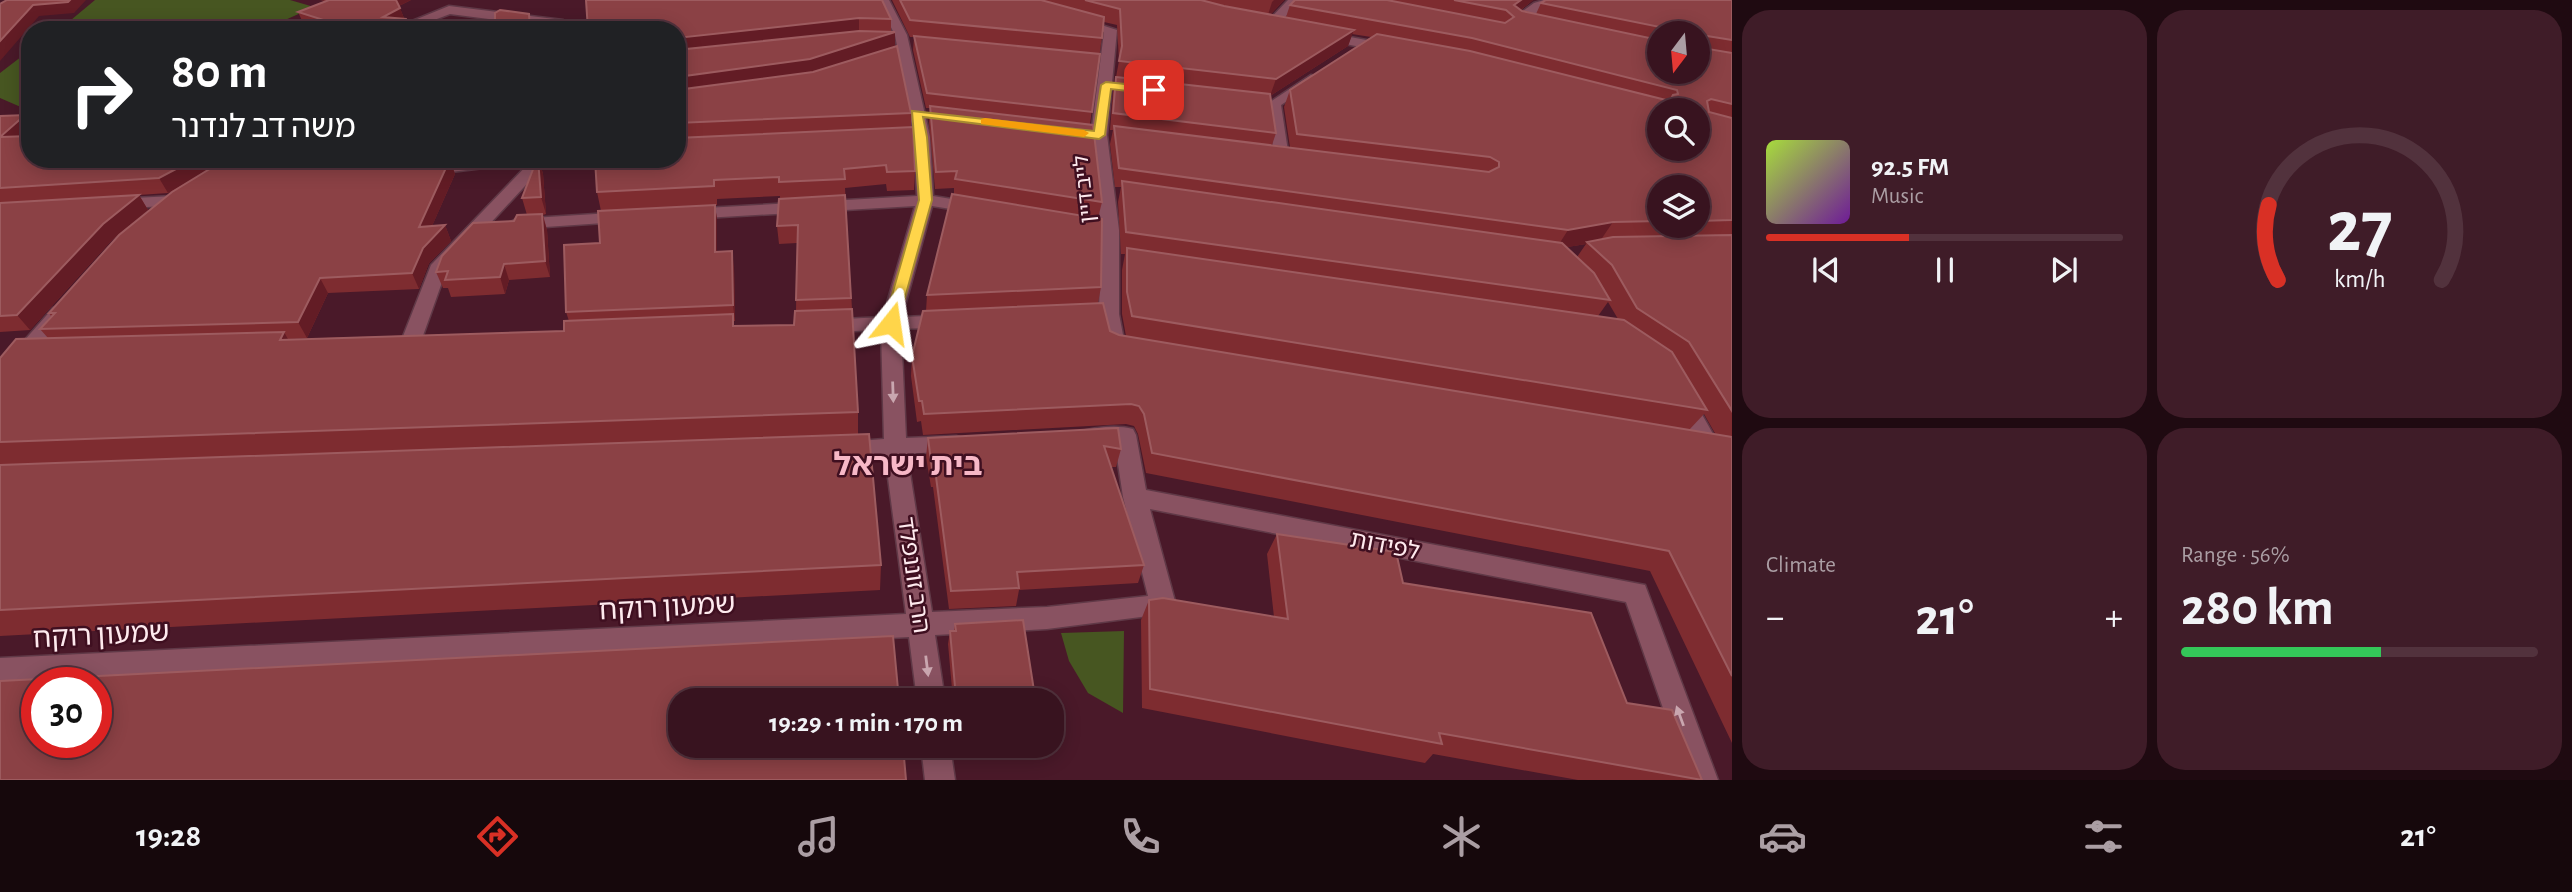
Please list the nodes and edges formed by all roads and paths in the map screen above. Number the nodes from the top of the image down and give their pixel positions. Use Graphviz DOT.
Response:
graph roads {
  1 [pos="883,0"];
  2 [pos="1295,0"];
  3 [pos="1555,0"];
  4 [pos="1060,17"];
  5 [pos="420,21"];
  6 [pos="544,21"];
  7 [pos="1521,23"];
  8 [pos="1270,26"];
  9 [pos="1311,34"];
  10 [pos="1366,44"];
  11 [pos="1403,50"];
  12 [pos="1347,56"];
  13 [pos="1329,68"];
  14 [pos="1281,158"];
  15 [pos="533,168"];
  16 [pos="190,191"];
  17 [pos="925,200"];
  18 [pos="173,201"];
  19 [pos="93,206"];
  20 [pos="991,211"];
  21 [pos="674,214"];
  22 [pos="646,216"];
  23 [pos="150,219"];
  24 [pos="478,226"];
  25 [pos="74,294"];
  26 [pos="973,320"];
  27 [pos="891,323"];
  28 [pos="808,327"];
  29 [pos="410,344"];
  30 [pos="1156,352"];
  31 [pos="22,355"];
  32 [pos="50,355"];
  33 [pos="0,356"];
  34 [pos="1671,380"];
  35 [pos="0,381"];
  36 [pos="1070,438"];
  37 [pos="976,443"];
  38 [pos="1685,443"];
  39 [pos="894,447"];
  40 [pos="1709,447"];
  41 [pos="826,449"];
  42 [pos="1732,451"];
  43 [pos="1135,497"];
  44 [pos="922,624"];
  45 [pos="0,671"];
  46 [pos="930,688"];
  47 [pos="937,758"];
  48 [pos="940,780"];
  49 [pos="1703,780"];
  1 -- 17 [label="street, הרב זוננפלד"];
  2 -- 8 [label="street"];
  3 -- 7 [label="street"];
  4 -- 30 [label="street, לייב דיין"];
  5 -- 6 [label="street"];
  9 -- 10 [label="street"];
  10 -- 11 [label="street"];
  10 -- 12 [label="street"];
  13 -- 14 [label="street"];
  15 -- 24 [label="street"];
  16 -- 18 [label="street"];
  17 -- 20 [label="street"];
  17 -- 21 [label="street"];
  17 -- 27 [label="street, הרב זוננפלד"];
  18 -- 19 [label="street"];
  18 -- 23 [label="street"];
  22 -- 24 [label="street"];
  24 -- 29 [label="street"];
  25 -- 31 [label="street"];
  26 -- 27 [label="street"];
  27 -- 28 [label="street"];
  27 -- 39 [label="street, הרב זוננפלד, one-way"];
  31 -- 32 [label="street"];
  31 -- 33 [label="street"];
  31 -- 35 [label="street"];
  34 -- 40 [label="street"];
  36 -- 43 [label="street, שמעון רוקח"];
  37 -- 39 [label="street"];
  38 -- 40 [label="street"];
  39 -- 41 [label="street"];
  39 -- 44 [label="street, הרב זוננפלד"];
  40 -- 42 [label="street"];
  43 -- 44 [label="street, שמעון רוקח"];
  49 -- 43 [label="street, לפידות, one-way"];
  44 -- 45 [label="street, שמעון רוקח"];
  44 -- 46 [label="street, הרב זוננפלד, one-way"];
  47 -- 48 [label="street"];
}
